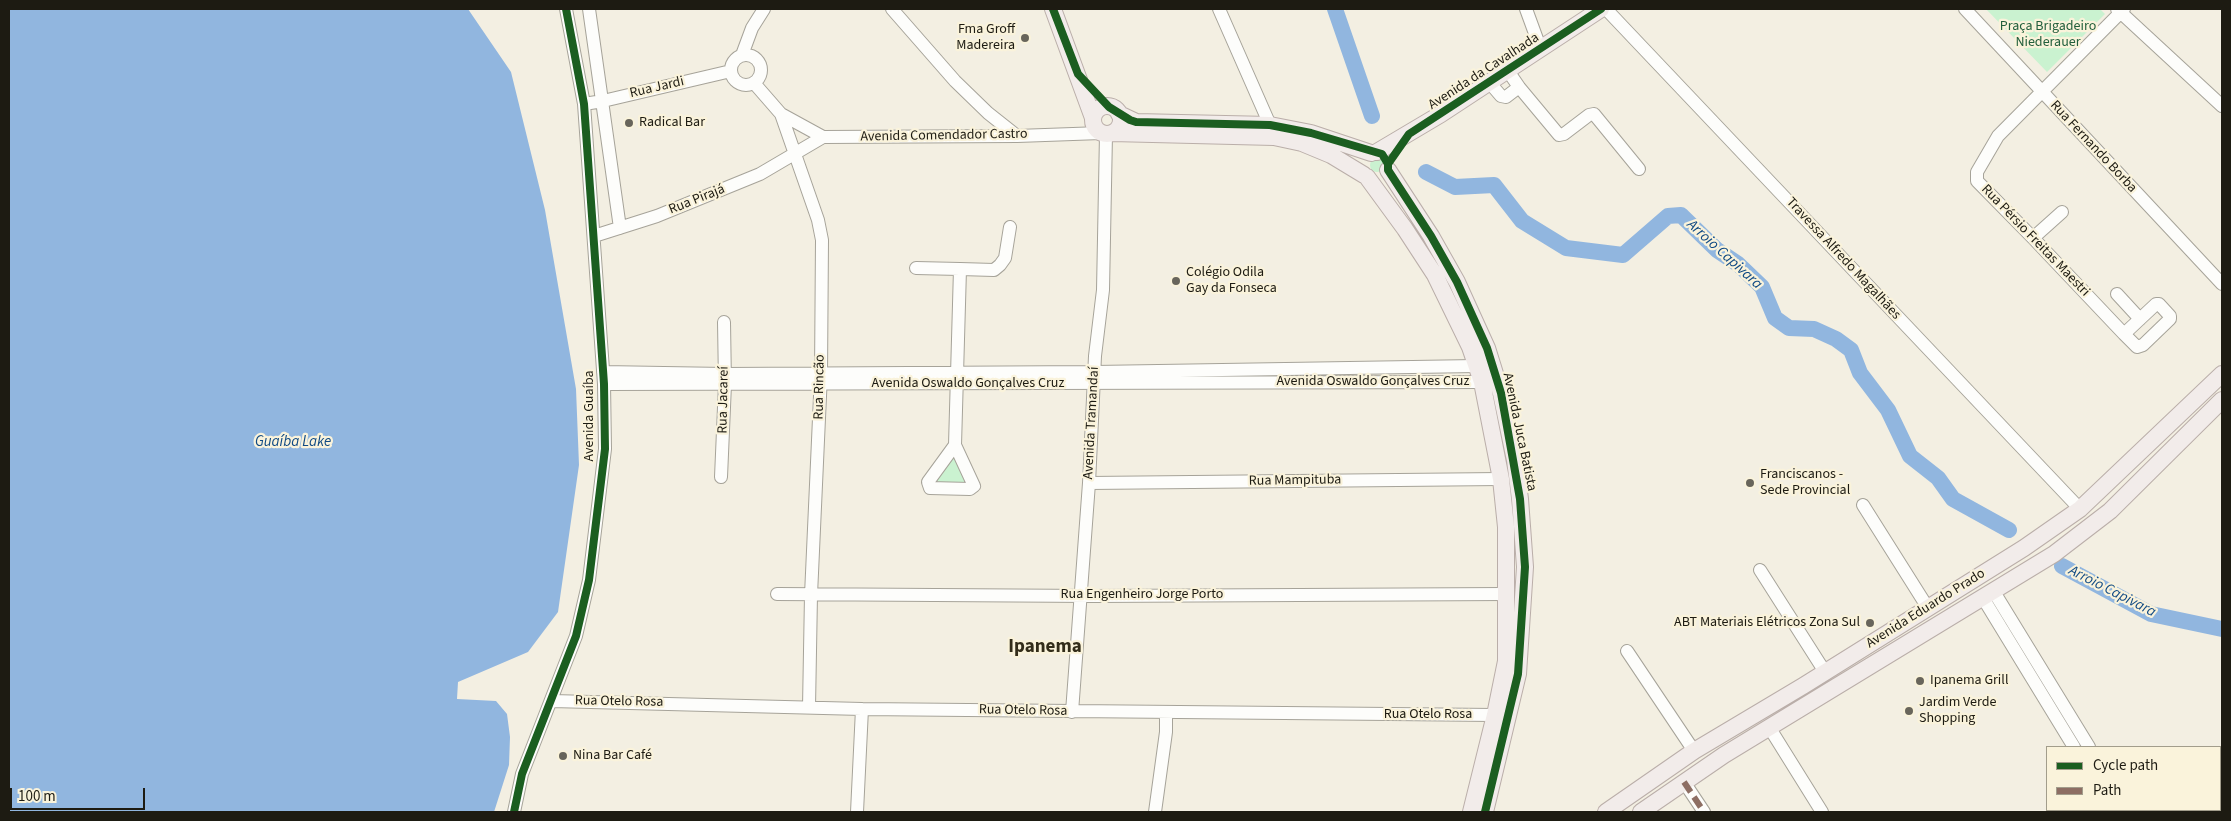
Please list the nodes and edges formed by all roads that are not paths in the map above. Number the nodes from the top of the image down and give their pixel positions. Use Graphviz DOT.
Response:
graph roads {
  1 [pos="566,9"];
  2 [pos="589,9"];
  3 [pos="764,9"];
  4 [pos="892,9"];
  5 [pos="1053,9"];
  6 [pos="1219,9"];
  7 [pos="1526,9"];
  8 [pos="1601,9"];
  9 [pos="1606,9"];
  10 [pos="1965,9"];
  11 [pos="2121,10"];
  12 [pos="1541,50"];
  13 [pos="742,55"];
  14 [pos="730,71"];
  15 [pos="1508,71"];
  16 [pos="1078,74"];
  17 [pos="1490,82"];
  18 [pos="754,83"];
  19 [pos="1519,87"];
  20 [pos="2042,92"];
  21 [pos="603,101"];
  22 [pos="584,104"];
  23 [pos="2222,106"];
  24 [pos="1114,111"];
  25 [pos="781,114"];
  26 [pos="1270,124"];
  27 [pos="1101,127"];
  28 [pos="1018,136"];
  29 [pos="823,137"];
  30 [pos="794,153"];
  31 [pos="1381,160"];
  32 [pos="1639,169"];
  33 [pos="1365,176"];
  34 [pos="2062,212"];
  35 [pos="1010,227"];
  36 [pos="620,228"];
  37 [pos="594,236"];
  38 [pos="2034,238"];
  39 [pos="916,268"];
  40 [pos="960,269"];
  41 [pos="2222,284"];
  42 [pos="2117,294"];
  43 [pos="2140,319"];
  44 [pos="724,322"];
  45 [pos="2124,334"];
  46 [pos="1476,366"];
  47 [pos="1342,368"];
  48 [pos="1224,369"];
  49 [pos="2222,374"];
  50 [pos="603,378"];
  51 [pos="958,378"];
  52 [pos="1094,378"];
  53 [pos="725,379"];
  54 [pos="821,379"];
  55 [pos="1342,382"];
  56 [pos="1482,382"];
  57 [pos="1224,383"];
  58 [pos="2222,400"];
  59 [pos="955,445"];
  60 [pos="721,477"];
  61 [pos="1501,479"];
  62 [pos="1088,483"];
  63 [pos="1864,505"];
  64 [pos="2080,509"];
  65 [pos="1760,570"];
  66 [pos="1961,587"];
  67 [pos="777,594"];
  68 [pos="1506,594"];
  69 [pos="1989,595"];
  70 [pos="811,596"];
  71 [pos="1080,596"];
  72 [pos="1928,608"];
  73 [pos="1627,651"];
  74 [pos="1826,672"];
  75 [pos="2040,680"];
  76 [pos="1802,686"];
  77 [pos="552,701"];
  78 [pos="809,707"];
  79 [pos="862,709"];
  80 [pos="1795,711"];
  81 [pos="1072,712"];
  82 [pos="1166,713"];
  83 [pos="1495,715"];
  84 [pos="1769,727"];
  85 [pos="2073,746"];
  86 [pos="2088,746"];
  87 [pos="1694,751"];
  88 [pos="1684,782"];
  89 [pos="514,812"];
  90 [pos="857,812"];
  91 [pos="1155,812"];
  92 [pos="1471,812"];
  93 [pos="1485,812"];
  94 [pos="1606,812"];
  95 [pos="1641,812"];
  96 [pos="1704,812"];
  97 [pos="1822,812"];
  1 -- 22 [label="street, Avenida Guaíba"];
  2 -- 21 [label="street"];
  3 -- 13 [label="street"];
  4 -- 28 [label="street"];
  5 -- 16 [label="main road, Avenida Tramandaí"];
  6 -- 26 [label="street"];
  7 -- 12 [label="street"];
  8 -- 12 [label="main road, Avenida da Cavalhada"];
  9 -- 64 [label="street, Travessa Alfredo Magalhães"];
  10 -- 20 [label="street, Rua Fernando Borba"];
  11 -- 20 [label="street, Rua Pérsio Freitas Maestri"];
  11 -- 23 [label="street"];
  12 -- 15 [label="main road, Avenida da Cavalhada"];
  13 -- 14 [label="street"];
  13 -- 18 [label="street"];
  14 -- 18 [label="street"];
  14 -- 21 [label="street, Rua Jardi"];
  15 -- 17 [label="main road, Avenida da Cavalhada"];
  15 -- 19 [label="street"];
  16 -- 24 [label="main road, Avenida Tramandaí"];
  16 -- 27 [label="main road, Avenida Tramandaí"];
  17 -- 19 [label="street"];
  17 -- 31 [label="main road, Avenida da Cavalhada"];
  18 -- 25 [label="street, Rua Rincão"];
  19 -- 32 [label="street"];
  20 -- 38 [label="street, Rua Pérsio Freitas Maestri"];
  20 -- 41 [label="street, Rua Fernando Borba"];
  21 -- 22 [label="street, Rua Jardi"];
  21 -- 36 [label="street"];
  22 -- 37 [label="street, Avenida Guaíba"];
  24 -- 26 [label="main road"];
  24 -- 27 [label="main road"];
  24 -- 27 [label="main road"];
  25 -- 29 [label="street, Avenida Comendador Castro"];
  25 -- 30 [label="street, Rua Rincão"];
  26 -- 31 [label="main road"];
  27 -- 28 [label="street, Avenida Comendador Castro"];
  27 -- 33 [label="main road, Avenida Comendador Castro"];
  27 -- 52 [label="street, Avenida Tramandaí"];
  28 -- 29 [label="street, Avenida Comendador Castro"];
  29 -- 30 [label="street, Avenida Comendador Castro"];
  30 -- 36 [label="street, Rua Pirajá"];
  30 -- 54 [label="street, Rua Rincão"];
  31 -- 33 [label="main road, Avenida da Cavalhada"];
  31 -- 33 [label="main road"];
  31 -- 93 [label="main road, Avenida Juca Batista"];
  33 -- 46 [label="main road, Avenida Juca Batista"];
  34 -- 38 [label="street"];
  35 -- 40 [label="street"];
  36 -- 37 [label="street, Rua Pirajá"];
  37 -- 50 [label="street, Avenida Guaíba"];
  38 -- 45 [label="street, Rua Pérsio Freitas Maestri"];
  39 -- 40 [label="street"];
  40 -- 51 [label="street"];
  42 -- 43 [label="street"];
  43 -- 45 [label="street, Rua Pérsio Freitas Maestri"];
  43 -- 45 [label="street, Rua Pérsio Freitas Maestri"];
  44 -- 53 [label="street, Rua Jacareí"];
  46 -- 47 [label="street, Avenida Oswaldo Gonçalves Cruz"];
  46 -- 56 [label="main road, Avenida Juca Batista"];
  47 -- 48 [label="street, Avenida Oswaldo Gonçalves Cruz"];
  47 -- 55 [label="street"];
  48 -- 52 [label="street, Avenida Oswaldo Gonçalves Cruz"];
  48 -- 57 [label="street"];
  49 -- 64 [label="main road, Avenida Eduardo Prado"];
  50 -- 53 [label="street, Avenida Oswaldo Gonçalves Cruz"];
  50 -- 77 [label="street, Avenida Guaíba"];
  51 -- 52 [label="street, Avenida Oswaldo Gonçalves Cruz"];
  51 -- 54 [label="street, Avenida Oswaldo Gonçalves Cruz"];
  51 -- 59 [label="street"];
  52 -- 57 [label="street, Avenida Oswaldo Gonçalves Cruz"];
  52 -- 62 [label="street, Avenida Tramandaí"];
  53 -- 54 [label="street, Avenida Oswaldo Gonçalves Cruz"];
  53 -- 60 [label="street, Rua Jacareí"];
  54 -- 70 [label="street, Rua Rincão"];
  55 -- 56 [label="street, Avenida Oswaldo Gonçalves Cruz"];
  55 -- 57 [label="street, Avenida Oswaldo Gonçalves Cruz"];
  56 -- 61 [label="main road, Avenida Juca Batista"];
  58 -- 69 [label="main road, Avenida Eduardo Prado"];
  61 -- 62 [label="street, Rua Mampituba"];
  61 -- 68 [label="main road, Avenida Juca Batista"];
  62 -- 71 [label="street, Avenida Tramandaí"];
  63 -- 72 [label="street"];
  64 -- 66 [label="main road, Avenida Eduardo Prado"];
  65 -- 74 [label="street"];
  66 -- 69 [label="main road"];
  66 -- 72 [label="main road, Avenida Eduardo Prado"];
  67 -- 70 [label="street, Rua Engenheiro Jorge Porto"];
  68 -- 71 [label="street, Rua Engenheiro Jorge Porto"];
  68 -- 83 [label="main road, Avenida Juca Batista"];
  69 -- 75 [label="street"];
  69 -- 80 [label="main road, Avenida Eduardo Prado"];
  70 -- 71 [label="street, Rua Engenheiro Jorge Porto"];
  70 -- 78 [label="street, Rua Rincão"];
  71 -- 81 [label="street, Avenida Tramandaí"];
  72 -- 74 [label="main road, Avenida Eduardo Prado"];
  73 -- 87 [label="street"];
  74 -- 76 [label="main road, Avenida Eduardo Prado"];
  75 -- 85 [label="street"];
  75 -- 86 [label="street"];
  76 -- 80 [label="main road"];
  76 -- 87 [label="main road, Avenida Eduardo Prado"];
  77 -- 78 [label="street, Rua Otelo Rosa"];
  77 -- 89 [label="street, Avenida Guaíba"];
  78 -- 79 [label="street, Rua Otelo Rosa"];
  79 -- 81 [label="street, Rua Otelo Rosa"];
  79 -- 90 [label="street"];
  80 -- 84 [label="main road, Avenida Eduardo Prado"];
  81 -- 82 [label="street, Rua Otelo Rosa"];
  82 -- 83 [label="street, Rua Otelo Rosa"];
  82 -- 91 [label="street"];
  83 -- 92 [label="main road, Avenida Juca Batista"];
  84 -- 88 [label="main road, Avenida Eduardo Prado"];
  84 -- 97 [label="street"];
  87 -- 94 [label="main road, Avenida Eduardo Prado"];
  88 -- 95 [label="main road, Avenida Eduardo Prado"];
  88 -- 96 [label="street"];
}
